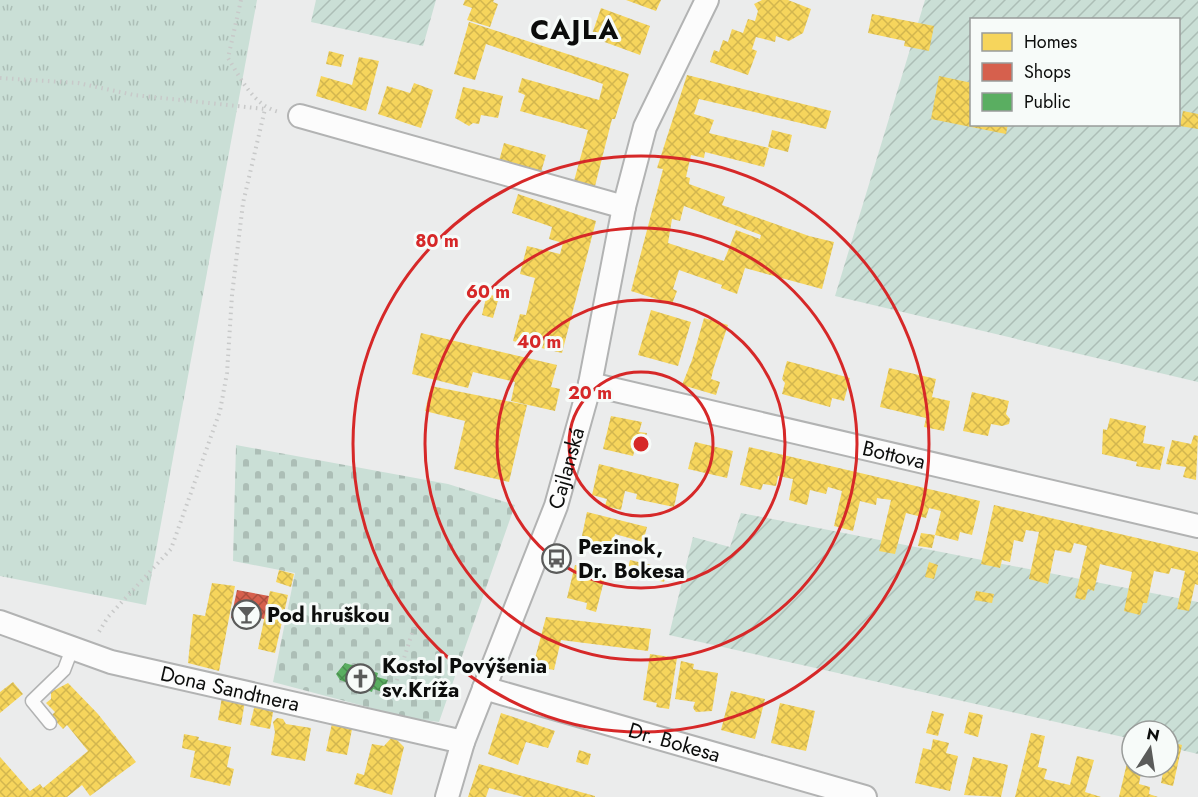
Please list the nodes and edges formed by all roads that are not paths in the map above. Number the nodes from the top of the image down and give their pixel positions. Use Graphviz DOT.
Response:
graph roads {
  1 [pos="707,0"];
  2 [pos="300,117"];
  3 [pos="624,207"];
  4 [pos="590,384"];
  5 [pos="1198,526"];
  6 [pos="0,622"];
  7 [pos="76,651"];
  8 [pos="484,688"];
  9 [pos="51,723"];
  10 [pos="463,742"];
  11 [pos="447,797"];
  12 [pos="865,797"];
  1 -- 3 [label="street, Cajlanská"];
  2 -- 3 [label="street"];
  3 -- 4 [label="street, Cajlanská"];
  4 -- 5 [label="street, Bottova"];
  4 -- 8 [label="street, Cajlanská"];
  6 -- 7 [label="street, Dona Sandtnera"];
  7 -- 9 [label="lane"];
  7 -- 10 [label="street, Dona Sandtnera"];
  8 -- 10 [label="street, Cajlanská"];
  8 -- 12 [label="street, Dr. Bokesa"];
  10 -- 11 [label="street, Cajlanská"];
}
